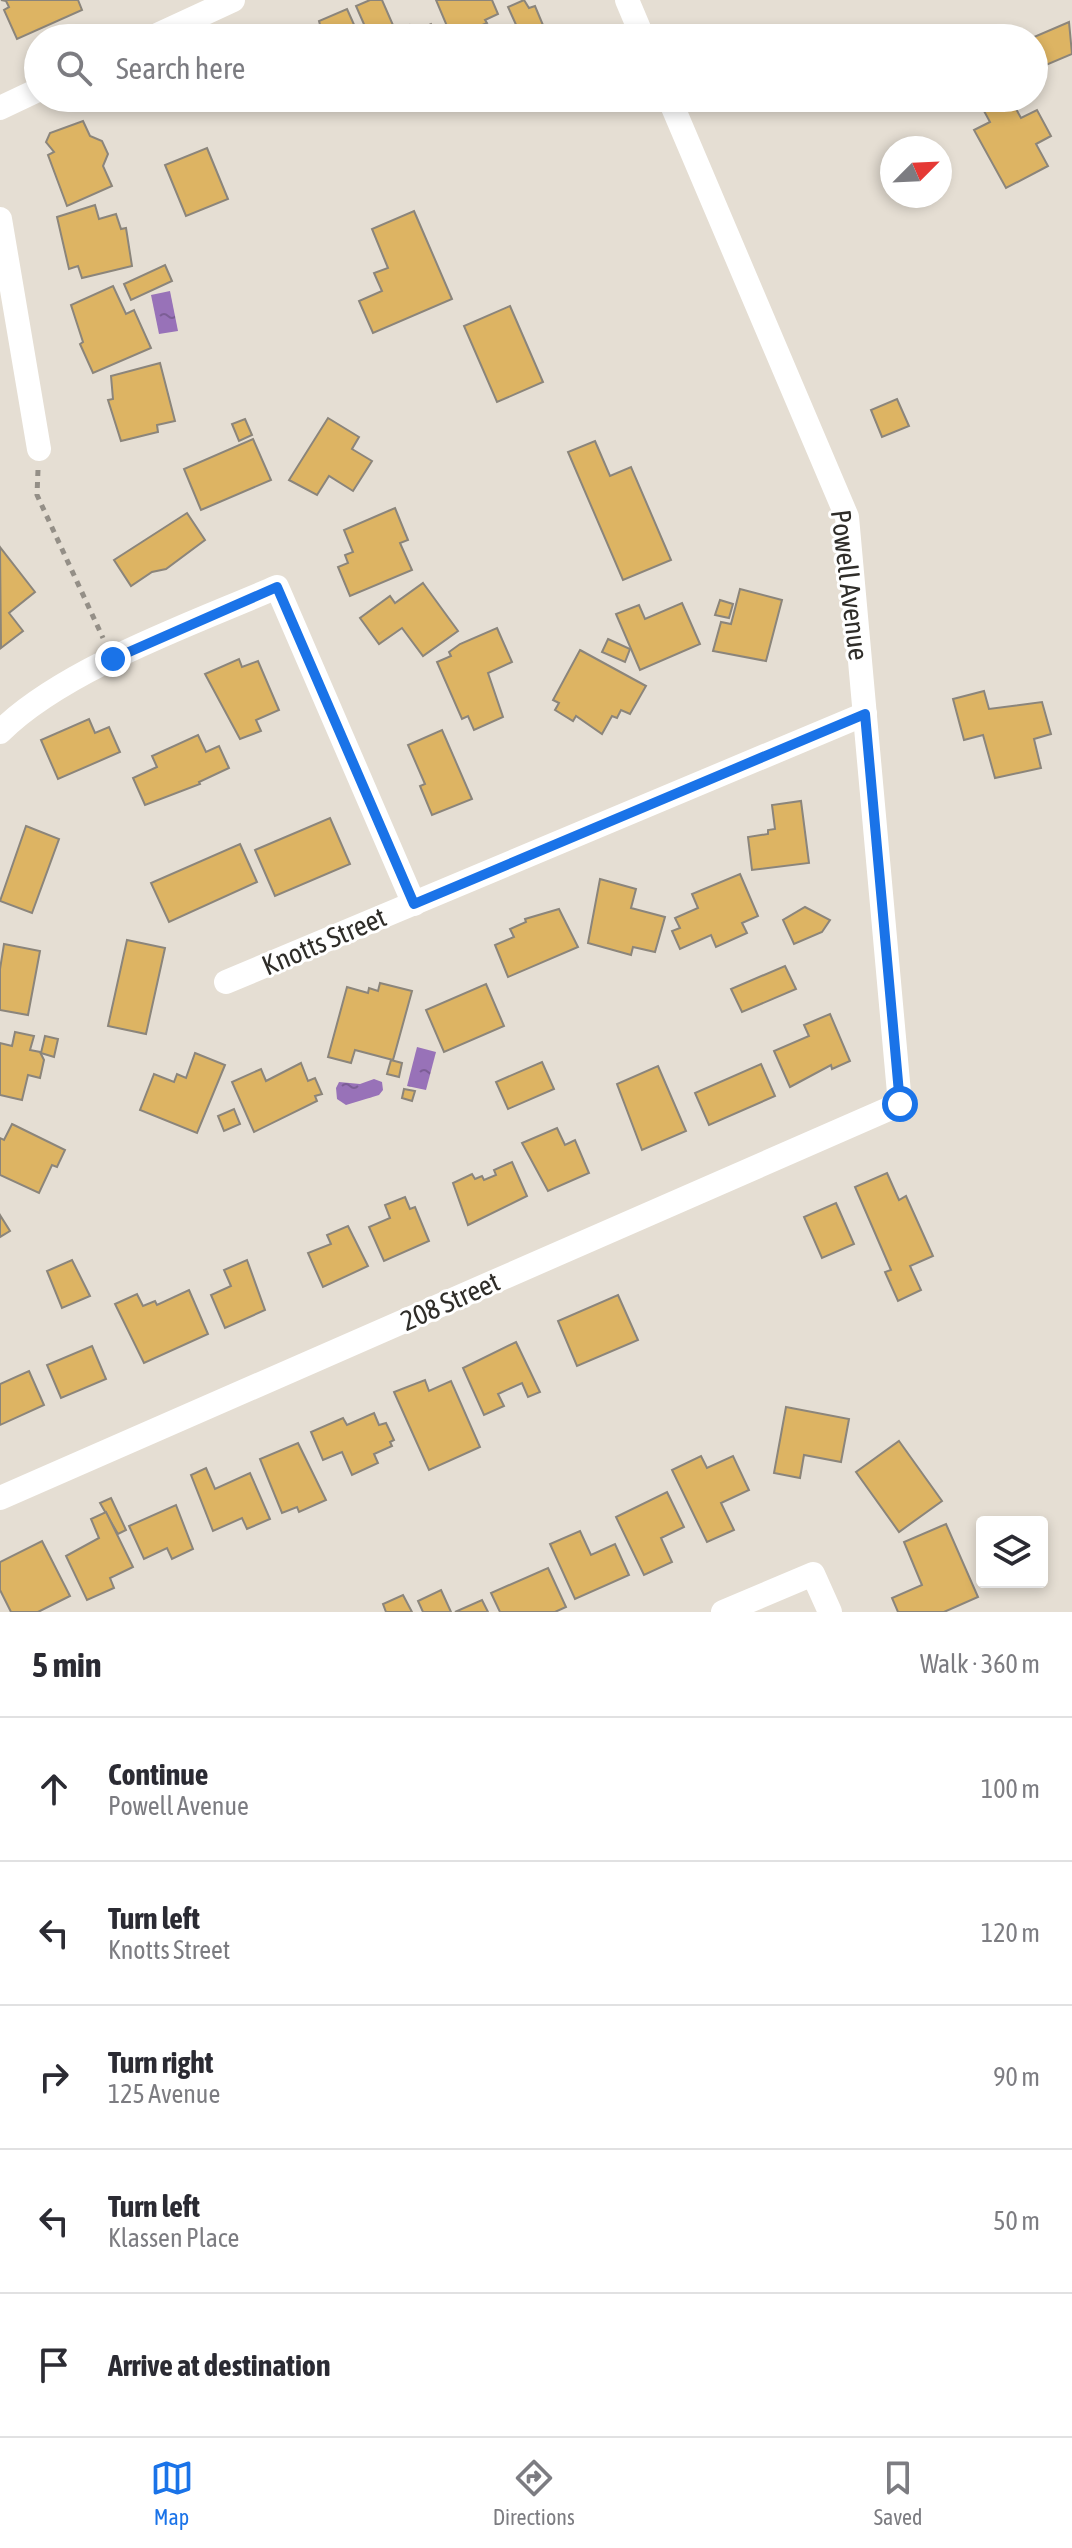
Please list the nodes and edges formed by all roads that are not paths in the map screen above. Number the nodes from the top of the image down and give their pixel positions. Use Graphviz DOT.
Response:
graph roads {
  1 [pos="233,0"];
  2 [pos="627,0"];
  3 [pos="181,24"];
  4 [pos="637,24"];
  5 [pos="24,97"];
  6 [pos="0,108"];
  7 [pos="675,112"];
  8 [pos="0,219"];
  9 [pos="39,449"];
  10 [pos="865,714"];
  11 [pos="0,732"];
  12 [pos="414,904"];
  13 [pos="226,982"];
  14 [pos="900,1104"];
  15 [pos="0,1498"];
  16 [pos="723,1612"];
  17 [pos="830,1612"];
  1 -- 3 [label="street"];
  2 -- 4 [label="street"];
  5 -- 6 [label="street"];
  7 -- 10 [label="street, Powell Avenue"];
  8 -- 9 [label="street"];
  10 -- 12 [label="street, Knotts Street"];
  10 -- 14 [label="street, Powell Avenue"];
  11 -- 12 [label="street"];
  12 -- 13 [label="street, Knotts Street"];
  14 -- 15 [label="street, 208 Street"];
  16 -- 17 [label="street"];
}
